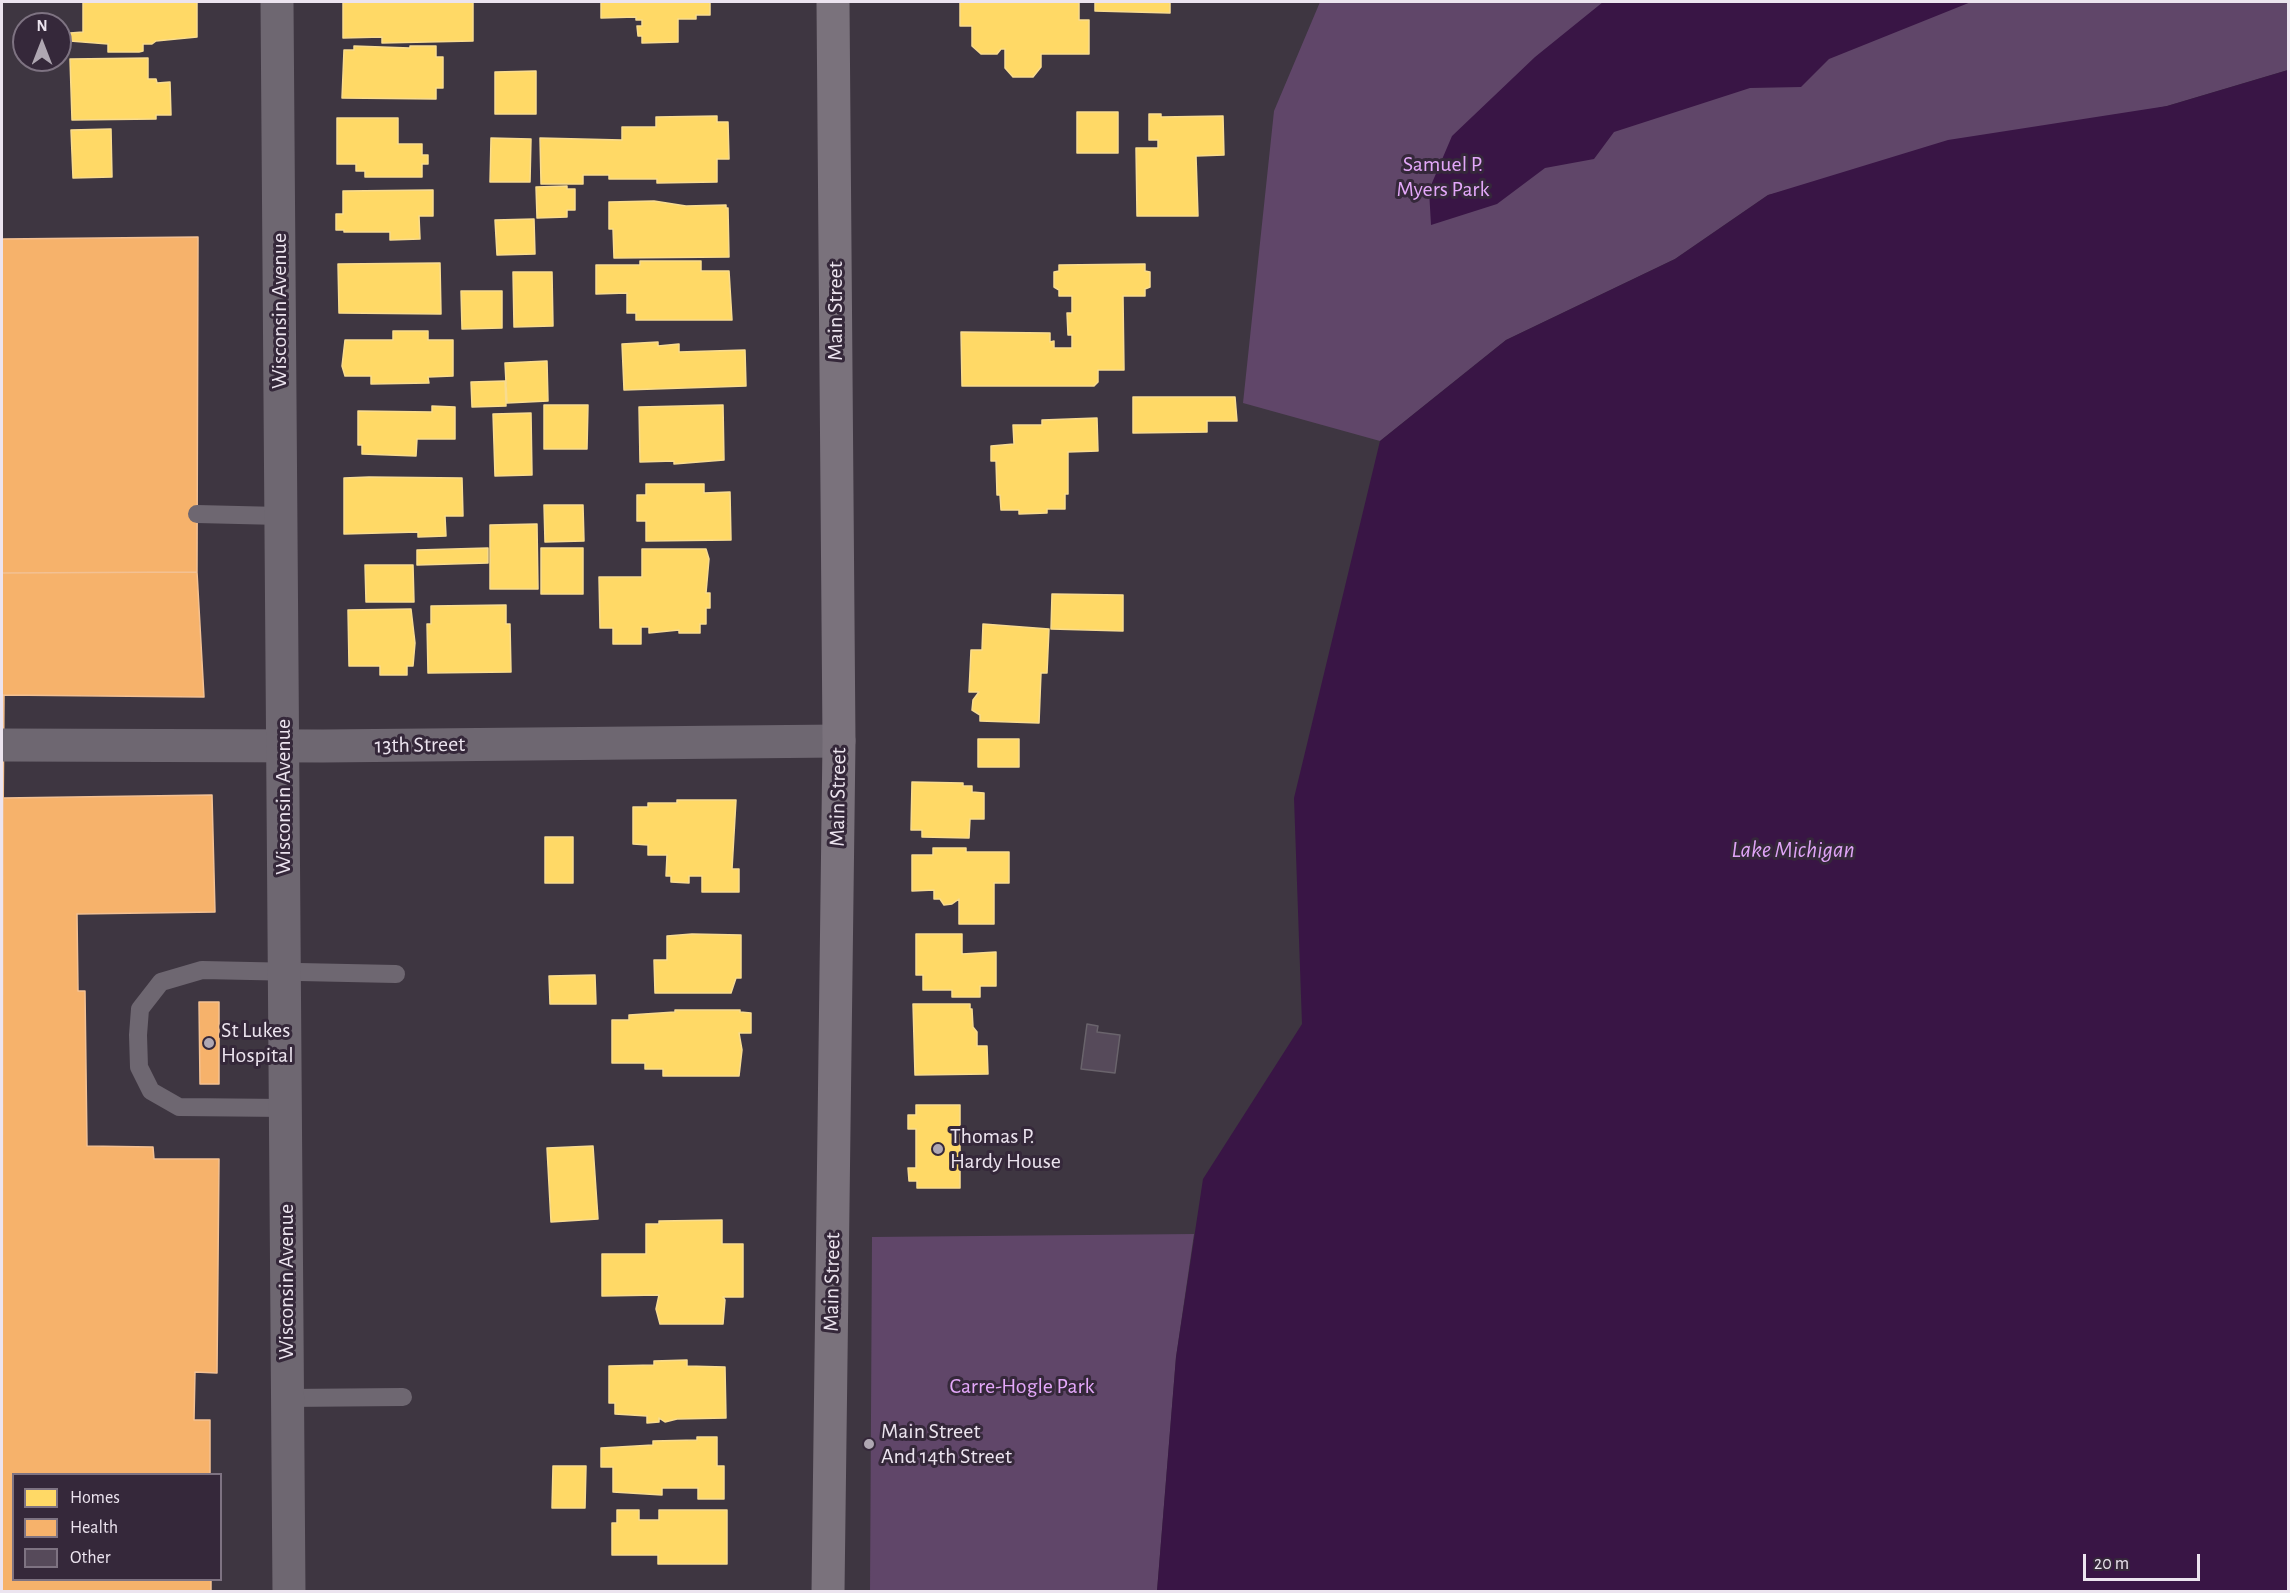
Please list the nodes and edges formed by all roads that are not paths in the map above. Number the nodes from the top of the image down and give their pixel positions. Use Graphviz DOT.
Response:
graph roads {
  1 [pos="277,2"];
  2 [pos="833,2"];
  3 [pos="197,514"];
  4 [pos="280,516"];
  5 [pos="839,741"];
  6 [pos="2,745"];
  7 [pos="282,746"];
  8 [pos="284,971"];
  9 [pos="396,974"];
  10 [pos="285,1108"];
  11 [pos="403,1397"];
  12 [pos="287,1398"];
  13 [pos="289,1592"];
  14 [pos="828,1592"];
  1 -- 4 [label="street, Wisconsin Avenue"];
  2 -- 5 [label="main road, Main Street"];
  3 -- 4 [label="lane"];
  4 -- 7 [label="street, Wisconsin Avenue"];
  5 -- 7 [label="street, 13th Street"];
  5 -- 14 [label="main road, Main Street"];
  6 -- 7 [label="street, 13th Street"];
  7 -- 8 [label="street, Wisconsin Avenue"];
  8 -- 9 [label="lane"];
  8 -- 10 [label="street, Wisconsin Avenue"];
  8 -- 10 [label="lane"];
  10 -- 12 [label="street, Wisconsin Avenue"];
  11 -- 12 [label="lane"];
  12 -- 13 [label="street, Wisconsin Avenue"];
}
